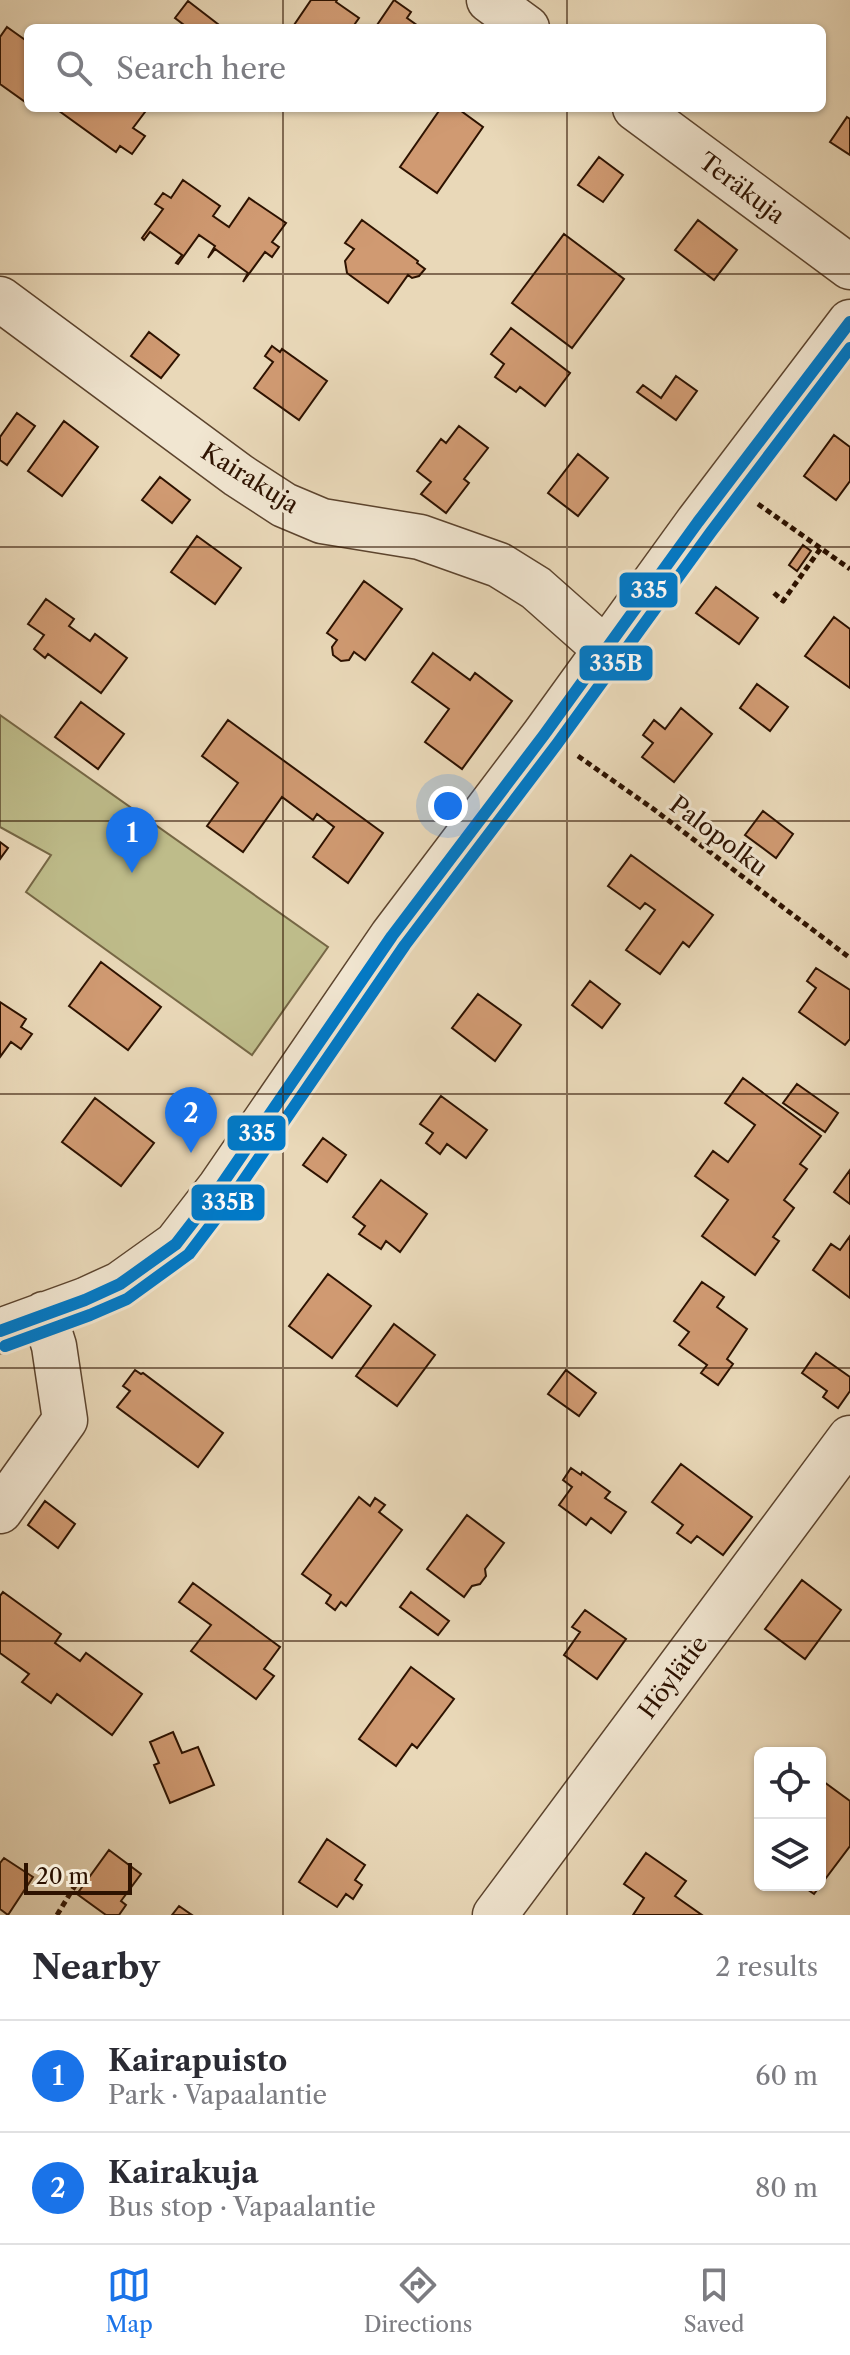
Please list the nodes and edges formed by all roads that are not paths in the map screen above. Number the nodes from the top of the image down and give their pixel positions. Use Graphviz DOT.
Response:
graph roads {
  1 [pos="489,0"];
  2 [pos="522,24"];
  3 [pos="640,112"];
  4 [pos="850,267"];
  5 [pos="0,299"];
  6 [pos="850,322"];
  7 [pos="606,650"];
  8 [pos="44,1314"];
  9 [pos="0,1331"];
  10 [pos="850,1438"];
  11 [pos="0,1511"];
  12 [pos="495,1915"];
  1 -- 2 [label="street"];
  3 -- 4 [label="street, Teräkuja"];
  5 -- 7 [label="street, Kairakuja"];
  6 -- 7 [label="street"];
  7 -- 8 [label="street"];
  8 -- 9 [label="street"];
  8 -- 11 [label="street"];
  10 -- 12 [label="street, Höylätie"];
}
